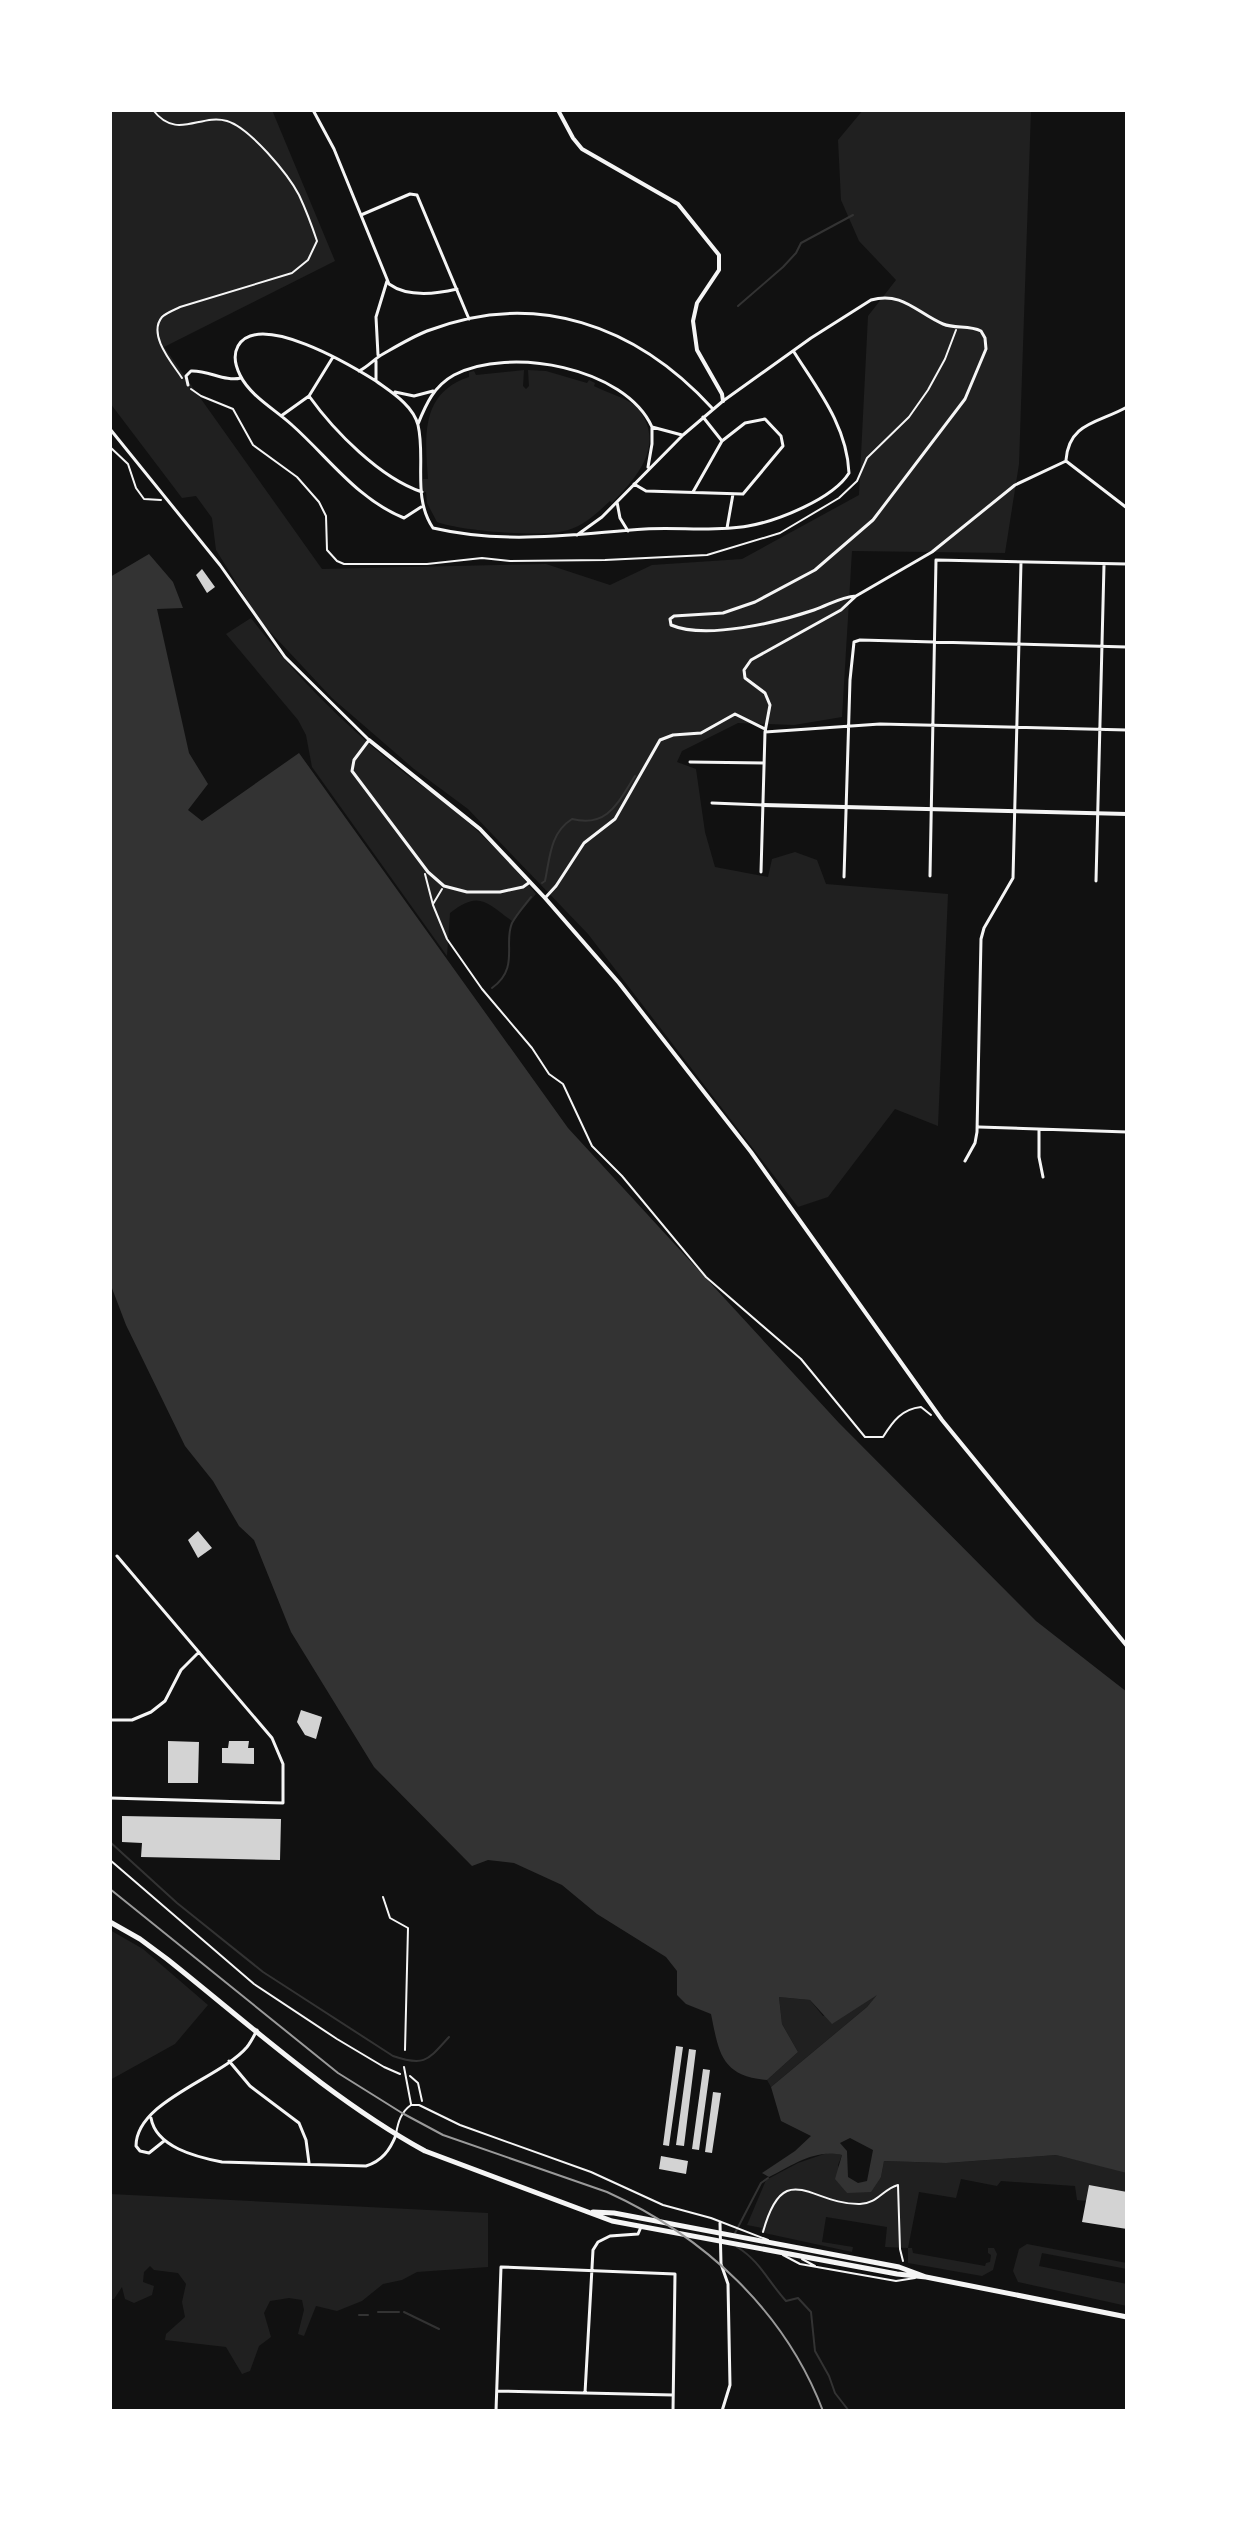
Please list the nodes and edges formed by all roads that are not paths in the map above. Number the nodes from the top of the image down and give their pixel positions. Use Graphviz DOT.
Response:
graph roads {
  1 [pos="313,110"];
  2 [pos="558,110"];
  3 [pos="361,215"];
  4 [pos="387,281"];
  5 [pos="457,289"];
  6 [pos="469,319"];
  7 [pos="793,351"];
  8 [pos="379,356"];
  9 [pos="333,357"];
  10 [pos="376,361"];
  11 [pos="359,371"];
  12 [pos="241,378"];
  13 [pos="376,381"];
  14 [pos="188,385"];
  15 [pos="433,391"];
  16 [pos="395,392"];
  17 [pos="309,396"];
  18 [pos="723,401"];
  19 [pos="1127,407"];
  20 [pos="713,409"];
  21 [pos="281,416"];
  22 [pos="703,417"];
  23 [pos="418,424"];
  24 [pos="652,427"];
  25 [pos="110,429"];
  26 [pos="683,435"];
  27 [pos="722,441"];
  28 [pos="1066,461"];
  29 [pos="647,470"];
  30 [pos="634,484"];
  31 [pos="422,492"];
  32 [pos="693,492"];
  33 [pos="733,494"];
  34 [pos="617,502"];
  35 [pos="422,506"];
  36 [pos="1127,508"];
  37 [pos="727,528"];
  38 [pos="628,531"];
  39 [pos="577,535"];
  40 [pos="1021,562"];
  41 [pos="1104,564"];
  42 [pos="1127,564"];
  43 [pos="856,596"];
  44 [pos="935,642"];
  45 [pos="1019,644"];
  46 [pos="1102,646"];
  47 [pos="1127,647"];
  48 [pos="849,725"];
  49 [pos="933,725"];
  50 [pos="1017,727"];
  51 [pos="1100,730"];
  52 [pos="1127,730"];
  53 [pos="765,731"];
  54 [pos="369,740"];
  55 [pos="690,762"];
  56 [pos="764,763"];
  57 [pos="712,803"];
  58 [pos="763,805"];
  59 [pos="847,806"];
  60 [pos="931,809"];
  61 [pos="1014,811"];
  62 [pos="1098,813"];
  63 [pos="1127,814"];
  64 [pos="761,872"];
  65 [pos="930,876"];
  66 [pos="844,877"];
  67 [pos="1096,881"];
  68 [pos="530,882"];
  69 [pos="545,898"];
  70 [pos="977,1127"];
  71 [pos="1039,1129"];
  72 [pos="1127,1132"];
  73 [pos="965,1161"];
  74 [pos="1043,1177"];
  75 [pos="117,1556"];
  76 [pos="1127,1646"];
  77 [pos="199,1652"];
  78 [pos="110,1720"];
  79 [pos="110,1798"];
  80 [pos="383,1897"];
  81 [pos="110,1922"];
  82 [pos="257,2030"];
  83 [pos="405,2050"];
  84 [pos="229,2061"];
  85 [pos="404,2067"];
  86 [pos="411,2105"];
  87 [pos="151,2118"];
  88 [pos="396,2135"];
  89 [pos="164,2141"];
  90 [pos="309,2164"];
  91 [pos="588,2212"];
  92 [pos="722,2223"];
  93 [pos="640,2228"];
  94 [pos="754,2234"];
  95 [pos="815,2266"];
  96 [pos="591,2270"];
  97 [pos="898,2271"];
  98 [pos="916,2277"];
  99 [pos="926,2277"];
  100 [pos="1127,2317"];
  101 [pos="497,2391"];
  102 [pos="585,2393"];
  103 [pos="673,2395"];
  104 [pos="496,2411"];
  105 [pos="673,2411"];
  106 [pos="722,2411"];
  1 -- 3 [label="street"];
  2 -- 18 [label="street"];
  3 -- 4 [label="street"];
  3 -- 5 [label="street"];
  4 -- 5 [label="street"];
  4 -- 8 [label="street"];
  5 -- 6 [label="street"];
  6 -- 8 [label="street"];
  6 -- 20 [label="street"];
  7 -- 18 [label="street"];
  7 -- 37 [label="street"];
  7 -- 43 [label="street"];
  8 -- 10 [label="street"];
  9 -- 11 [label="street"];
  9 -- 12 [label="street"];
  9 -- 17 [label="street"];
  10 -- 11 [label="street"];
  10 -- 13 [label="street"];
  11 -- 13 [label="street"];
  12 -- 14 [label="street"];
  12 -- 21 [label="street"];
  13 -- 16 [label="street"];
  15 -- 16 [label="street"];
  15 -- 23 [label="street"];
  15 -- 24 [label="street"];
  16 -- 23 [label="street"];
  17 -- 21 [label="street"];
  17 -- 31 [label="street"];
  18 -- 20 [label="street"];
  19 -- 28 [label="street"];
  20 -- 22 [label="street"];
  21 -- 35 [label="street"];
  22 -- 26 [label="street"];
  22 -- 27 [label="street"];
  23 -- 31 [label="street"];
  24 -- 26 [label="street"];
  24 -- 29 [label="street"];
  25 -- 54 [label="street"];
  26 -- 29 [label="street"];
  27 -- 32 [label="street"];
  27 -- 33 [label="street"];
  28 -- 36 [label="street"];
  28 -- 43 [label="street"];
  29 -- 30 [label="street"];
  30 -- 32 [label="street"];
  30 -- 34 [label="street"];
  31 -- 35 [label="street"];
  32 -- 33 [label="street"];
  33 -- 37 [label="street"];
  34 -- 38 [label="street"];
  34 -- 39 [label="street"];
  35 -- 39 [label="street"];
  37 -- 38 [label="street"];
  38 -- 39 [label="street"];
  40 -- 41 [label="street"];
  40 -- 44 [label="street"];
  40 -- 45 [label="street"];
  41 -- 42 [label="street"];
  41 -- 46 [label="street"];
  43 -- 53 [label="street"];
  44 -- 45 [label="street"];
  44 -- 48 [label="street"];
  44 -- 49 [label="street"];
  45 -- 46 [label="street"];
  45 -- 50 [label="street"];
  46 -- 47 [label="street"];
  46 -- 51 [label="street"];
  48 -- 49 [label="street"];
  48 -- 53 [label="street"];
  48 -- 59 [label="street"];
  49 -- 50 [label="street"];
  49 -- 60 [label="street"];
  50 -- 51 [label="street"];
  50 -- 61 [label="street"];
  51 -- 52 [label="street"];
  51 -- 62 [label="street"];
  53 -- 56 [label="street"];
  53 -- 69 [label="street"];
  54 -- 68 [label="street"];
  54 -- 68 [label="street"];
  55 -- 56 [label="street"];
  56 -- 58 [label="street"];
  57 -- 58 [label="street"];
  58 -- 59 [label="street"];
  58 -- 64 [label="street"];
  59 -- 60 [label="street"];
  59 -- 66 [label="street"];
  60 -- 61 [label="street"];
  60 -- 65 [label="street"];
  61 -- 62 [label="street"];
  61 -- 70 [label="street"];
  62 -- 63 [label="street"];
  62 -- 67 [label="street"];
  68 -- 69 [label="street"];
  69 -- 76 [label="street"];
  70 -- 71 [label="street"];
  70 -- 73 [label="street"];
  71 -- 72 [label="street"];
  71 -- 74 [label="street"];
  75 -- 77 [label="street"];
  77 -- 78 [label="street"];
  77 -- 79 [label="street"];
  80 -- 83 [label="lane"];
  81 -- 82 [label="main road"];
  82 -- 84 [label="street"];
  82 -- 88 [label="main road"];
  84 -- 87 [label="street"];
  84 -- 90 [label="street"];
  85 -- 86 [label="lane"];
  86 -- 88 [label="lane"];
  86 -- 92 [label="lane"];
  87 -- 89 [label="street"];
  87 -- 89 [label="street"];
  88 -- 90 [label="street"];
  88 -- 91 [label="main road"];
  89 -- 90 [label="street"];
  91 -- 93 [label="main road"];
  91 -- 97 [label="main road"];
  92 -- 94 [label="lane"];
  92 -- 106 [label="street"];
  93 -- 96 [label="street"];
  93 -- 97 [label="main road"];
  94 -- 95 [label="lane"];
  94 -- 95 [label="lane"];
  95 -- 98 [label="lane"];
  96 -- 101 [label="street"];
  96 -- 102 [label="street"];
  96 -- 103 [label="street"];
  97 -- 98 [label="main road"];
  97 -- 99 [label="main road"];
  98 -- 99 [label="main road"];
  99 -- 100 [label="main road"];
  101 -- 102 [label="street"];
  101 -- 104 [label="street"];
  102 -- 103 [label="street"];
  103 -- 105 [label="street"];
}
